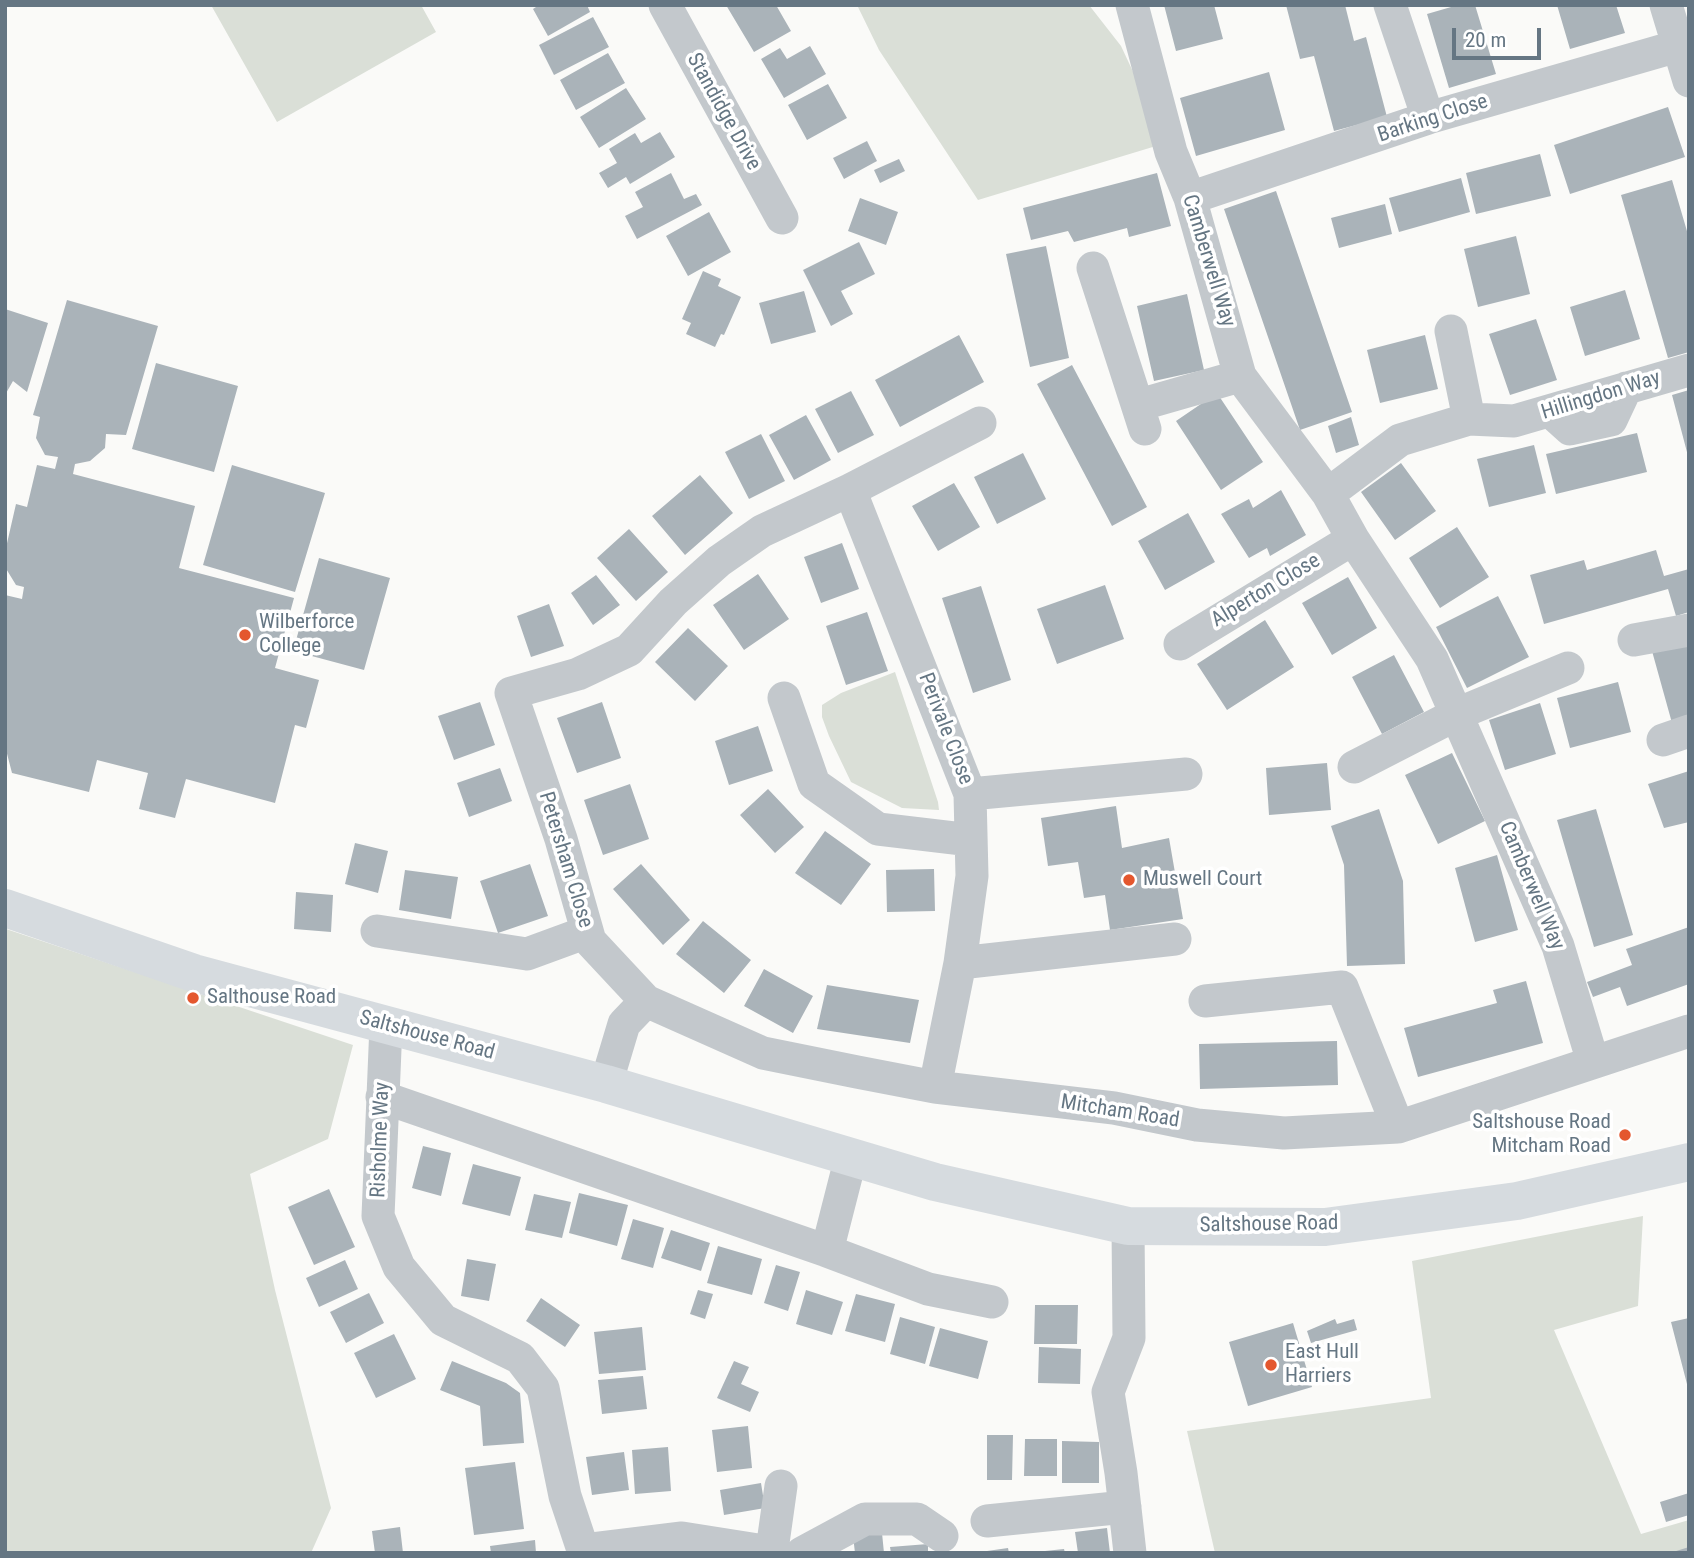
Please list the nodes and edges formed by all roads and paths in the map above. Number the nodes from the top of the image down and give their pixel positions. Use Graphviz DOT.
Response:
graph roads {
  1 [pos="665,5"];
  2 [pos="1132,5"];
  3 [pos="1390,5"];
  4 [pos="1666,5"];
  5 [pos="1678,46"];
  6 [pos="1689,81"];
  7 [pos="1428,118"];
  8 [pos="1190,198"];
  9 [pos="782,218"];
  10 [pos="1093,268"];
  11 [pos="1451,331"];
  12 [pos="1689,370"];
  13 [pos="1240,376"];
  14 [pos="1469,419"];
  15 [pos="980,423"];
  16 [pos="850,490"];
  17 [pos="1328,494"];
  18 [pos="1353,539"];
  19 [pos="1689,630"];
  20 [pos="1634,640"];
  21 [pos="1180,644"];
  22 [pos="1559,680"];
  23 [pos="784,698"];
  24 [pos="1457,714"];
  25 [pos="1354,767"];
  26 [pos="1186,774"];
  27 [pos="970,794"];
  28 [pos="971,840"];
  29 [pos="5,908"];
  30 [pos="377,931"];
  31 [pos="587,932"];
  32 [pos="1175,939"];
  33 [pos="960,963"];
  34 [pos="646,1001"];
  35 [pos="1205,1001"];
  36 [pos="386,1025"];
  37 [pos="1689,1031"];
  38 [pos="1593,1062"];
  39 [pos="606,1084"];
  40 [pos="935,1087"];
  41 [pos="382,1097"];
  42 [pos="1398,1126"];
  43 [pos="851,1157"];
  44 [pos="1689,1162"];
  45 [pos="1128,1226"];
  46 [pos="827,1251"];
  47 [pos="992,1302"];
  48 [pos="781,1486"];
  49 [pos="1125,1507"];
  50 [pos="987,1521"];
  51 [pos="942,1536"];
  52 [pos="584,1551"];
  53 [pos="784,1552"];
  54 [pos="1129,1553"];
  1 -- 9 [label="street, Standidge Drive"];
  2 -- 8 [label="street, Camberwell Way"];
  3 -- 7 [label="street"];
  4 -- 5 [label="street"];
  5 -- 6 [label="street"];
  5 -- 7 [label="street, Barking Close"];
  7 -- 8 [label="street, Barking Close"];
  8 -- 13 [label="street, Camberwell Way"];
  10 -- 13 [label="street"];
  11 -- 14 [label="street"];
  12 -- 14 [label="street, Hillingdon Way"];
  13 -- 17 [label="street, Camberwell Way"];
  14 -- 17 [label="street"];
  15 -- 16 [label="street"];
  16 -- 27 [label="street, Perivale Close"];
  16 -- 31 [label="street, Petersham Close"];
  17 -- 18 [label="street, Camberwell Way"];
  18 -- 21 [label="street, Alperton Close"];
  18 -- 24 [label="street, Camberwell Way"];
  19 -- 20 [label="street"];
  22 -- 24 [label="street"];
  23 -- 28 [label="street"];
  24 -- 25 [label="street"];
  24 -- 38 [label="street, Camberwell Way"];
  26 -- 27 [label="street"];
  27 -- 28 [label="street, Perivale Close"];
  28 -- 33 [label="street, Perivale Close"];
  29 -- 36 [label="main road, Saltshouse Road"];
  30 -- 31 [label="street"];
  31 -- 34 [label="street, Petersham Close"];
  32 -- 33 [label="street"];
  33 -- 40 [label="street, Perivale Close"];
  34 -- 39 [label="street"];
  34 -- 40 [label="street, Mitcham Road"];
  35 -- 42 [label="street"];
  36 -- 39 [label="main road, Saltshouse Road"];
  36 -- 41 [label="street, Risholme Way"];
  37 -- 38 [label="street, Mitcham Road"];
  38 -- 42 [label="street, Mitcham Road"];
  39 -- 43 [label="main road, Saltshouse Road"];
  40 -- 42 [label="street, Mitcham Road"];
  41 -- 46 [label="street"];
  41 -- 52 [label="street, Risholme Way"];
  43 -- 45 [label="main road, Saltshouse Road"];
  43 -- 46 [label="street"];
  44 -- 45 [label="main road, Saltshouse Road"];
  45 -- 49 [label="street"];
  46 -- 47 [label="street"];
  48 -- 53 [label="street"];
  49 -- 50 [label="street"];
  49 -- 54 [label="street"];
  51 -- 53 [label="street"];
  52 -- 53 [label="street"];
}
